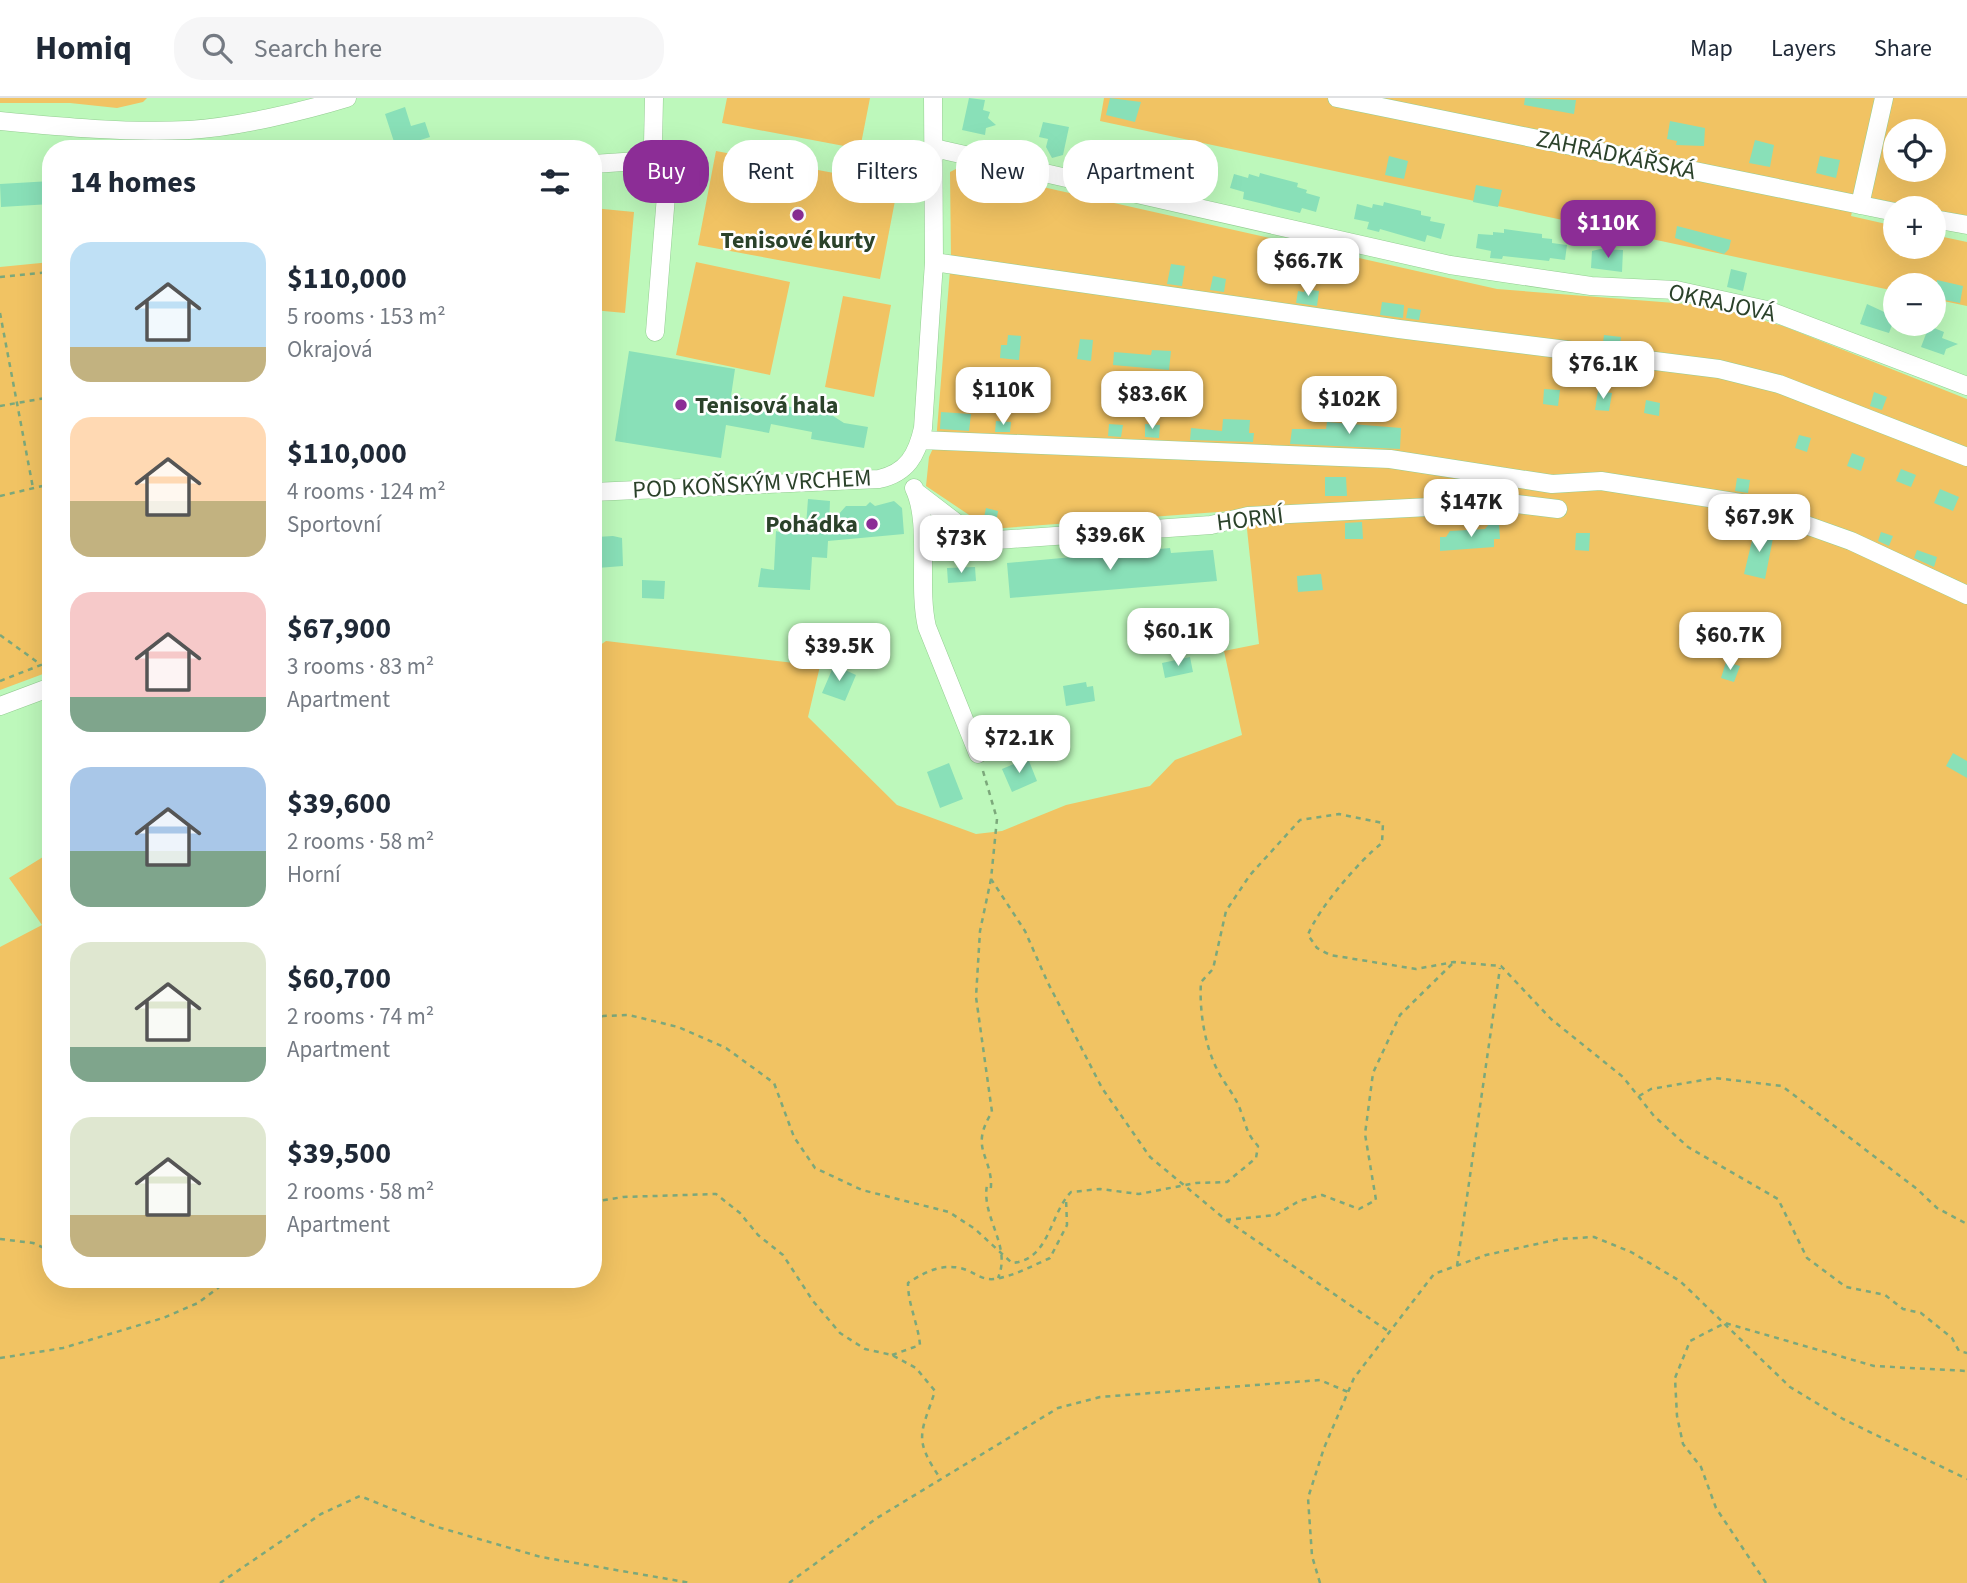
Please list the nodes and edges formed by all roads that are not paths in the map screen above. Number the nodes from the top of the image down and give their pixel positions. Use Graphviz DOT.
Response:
graph roads {
  1 [pos="347,98"];
  2 [pos="654,98"];
  3 [pos="933,98"];
  4 [pos="1337,98"];
  5 [pos="1884,98"];
  6 [pos="0,121"];
  7 [pos="653,140"];
  8 [pos="933,140"];
  9 [pos="942,150"];
  10 [pos="623,162"];
  11 [pos="602,163"];
  12 [pos="665,203"];
  13 [pos="933,203"];
  14 [pos="1860,205"];
  15 [pos="1883,210"];
  16 [pos="1946,221"];
  17 [pos="1967,225"];
  18 [pos="934,262"];
  19 [pos="655,332"];
  20 [pos="1967,386"];
  21 [pos="920,440"];
  22 [pos="1967,457"];
  23 [pos="903,470"];
  24 [pos="602,492"];
  25 [pos="916,492"];
  26 [pos="1558,509"];
  27 [pos="1967,595"];
  28 [pos="42,690"];
  29 [pos="0,706"];
  30 [pos="978,754"];
  1 -- 6 [label="street"];
  2 -- 7 [label="street"];
  3 -- 8 [label="street"];
  4 -- 14 [label="street, ZAHRÁDKÁŘSKÁ"];
  5 -- 14 [label="street"];
  9 -- 20 [label="street, OKRAJOVÁ"];
  10 -- 11 [label="street"];
  12 -- 19 [label="street"];
  13 -- 18 [label="street"];
  14 -- 15 [label="street, ZAHRÁDKÁŘSKÁ"];
  16 -- 17 [label="street"];
  18 -- 21 [label="street"];
  18 -- 22 [label="street"];
  21 -- 23 [label="street"];
  21 -- 27 [label="street"];
  23 -- 24 [label="street, POD KOŇSKÝM VRCHEM"];
  23 -- 25 [label="street, POD KOŇSKÝM VRCHEM"];
  25 -- 26 [label="street, HORNÍ"];
  25 -- 30 [label="street, POD KOŇSKÝM VRCHEM"];
  28 -- 29 [label="street"];
}
